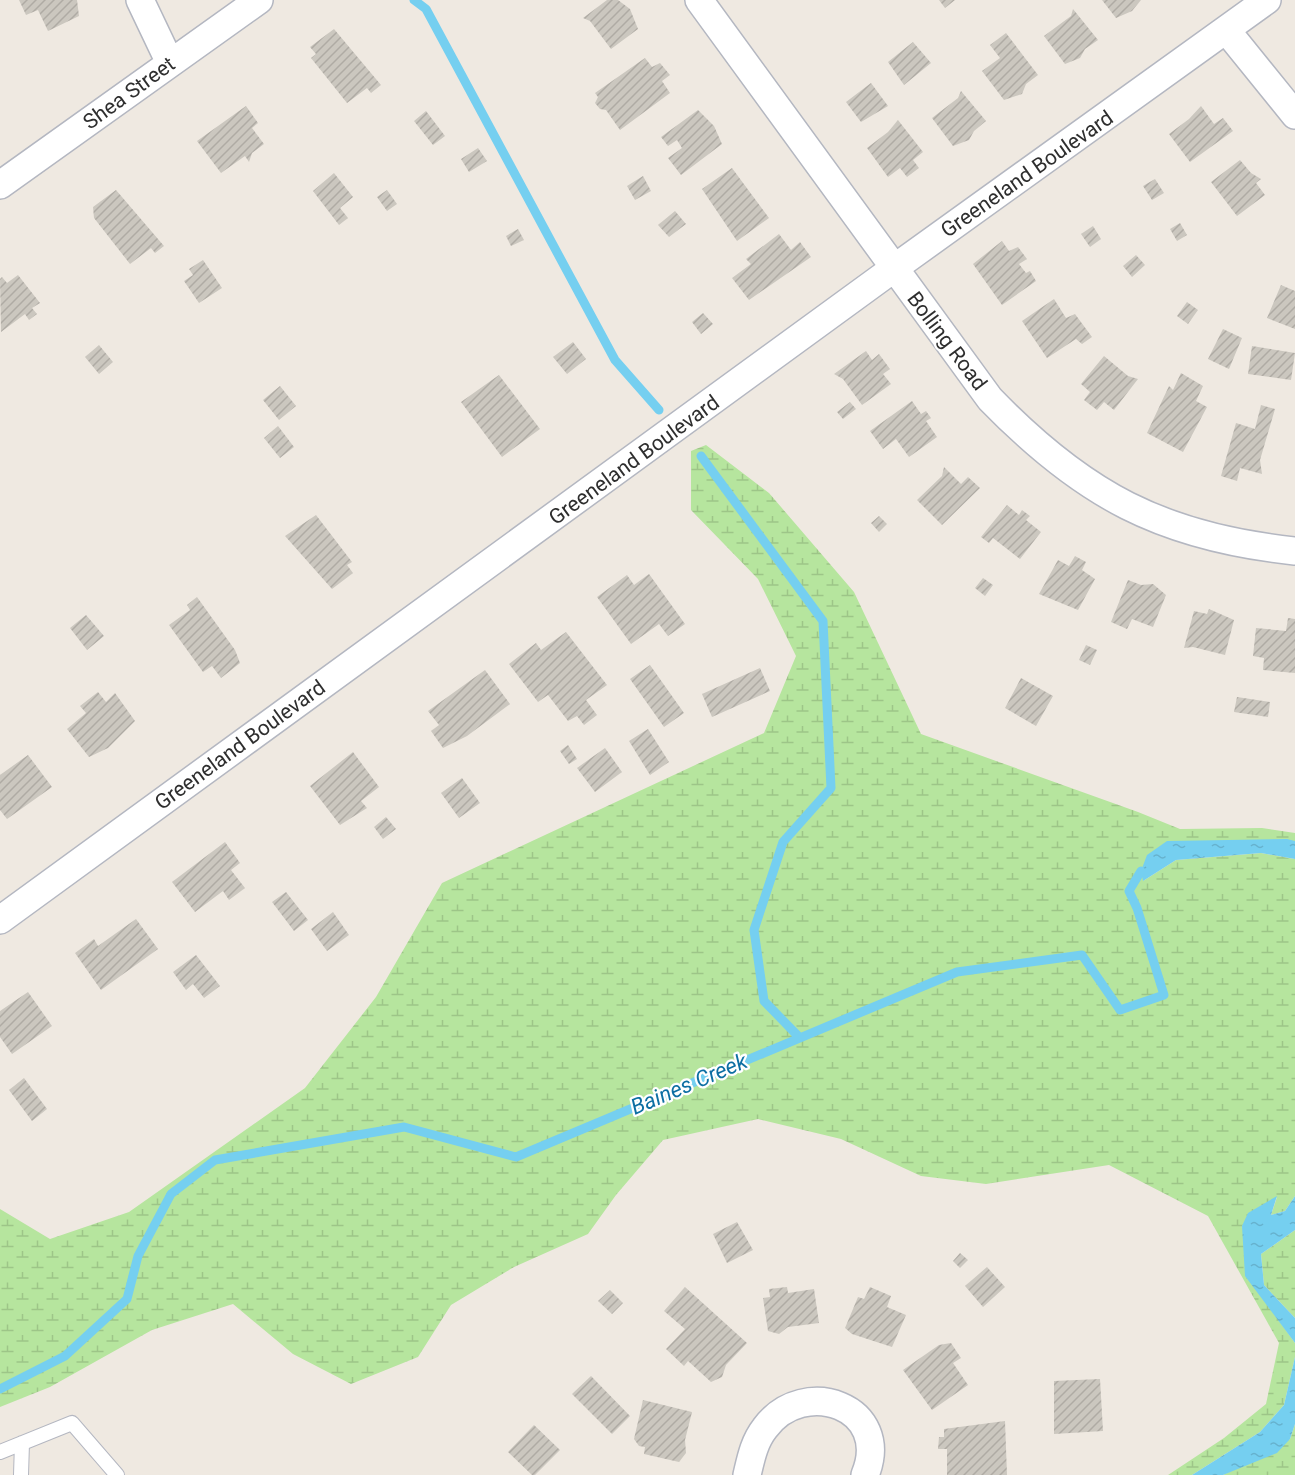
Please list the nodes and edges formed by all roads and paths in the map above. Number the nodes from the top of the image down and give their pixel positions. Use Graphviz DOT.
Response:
graph roads {
  1 [pos="140,0"];
  2 [pos="259,0"];
  3 [pos="699,0"];
  4 [pos="1267,0"];
  5 [pos="1227,31"];
  6 [pos="170,63"];
  7 [pos="1295,115"];
  8 [pos="0,185"];
  9 [pos="893,269"];
  10 [pos="1295,551"];
  11 [pos="0,920"];
  12 [pos="22,1443"];
  13 [pos="0,1452"];
  14 [pos="21,1475"];
  15 [pos="117,1475"];
  16 [pos="747,1475"];
  17 [pos="865,1475"];
  1 -- 6 [label="street"];
  2 -- 6 [label="street, Shea Street"];
  3 -- 9 [label="street, Bolling Road"];
  4 -- 5 [label="street, Greeneland Boulevard"];
  5 -- 7 [label="street"];
  5 -- 9 [label="street, Greeneland Boulevard"];
  6 -- 8 [label="street, Shea Street"];
  9 -- 10 [label="street, Bolling Road"];
  9 -- 11 [label="street, Greeneland Boulevard"];
  12 -- 13 [label="lane"];
  12 -- 14 [label="lane"];
  12 -- 15 [label="lane"];
  16 -- 17 [label="street"];
}
